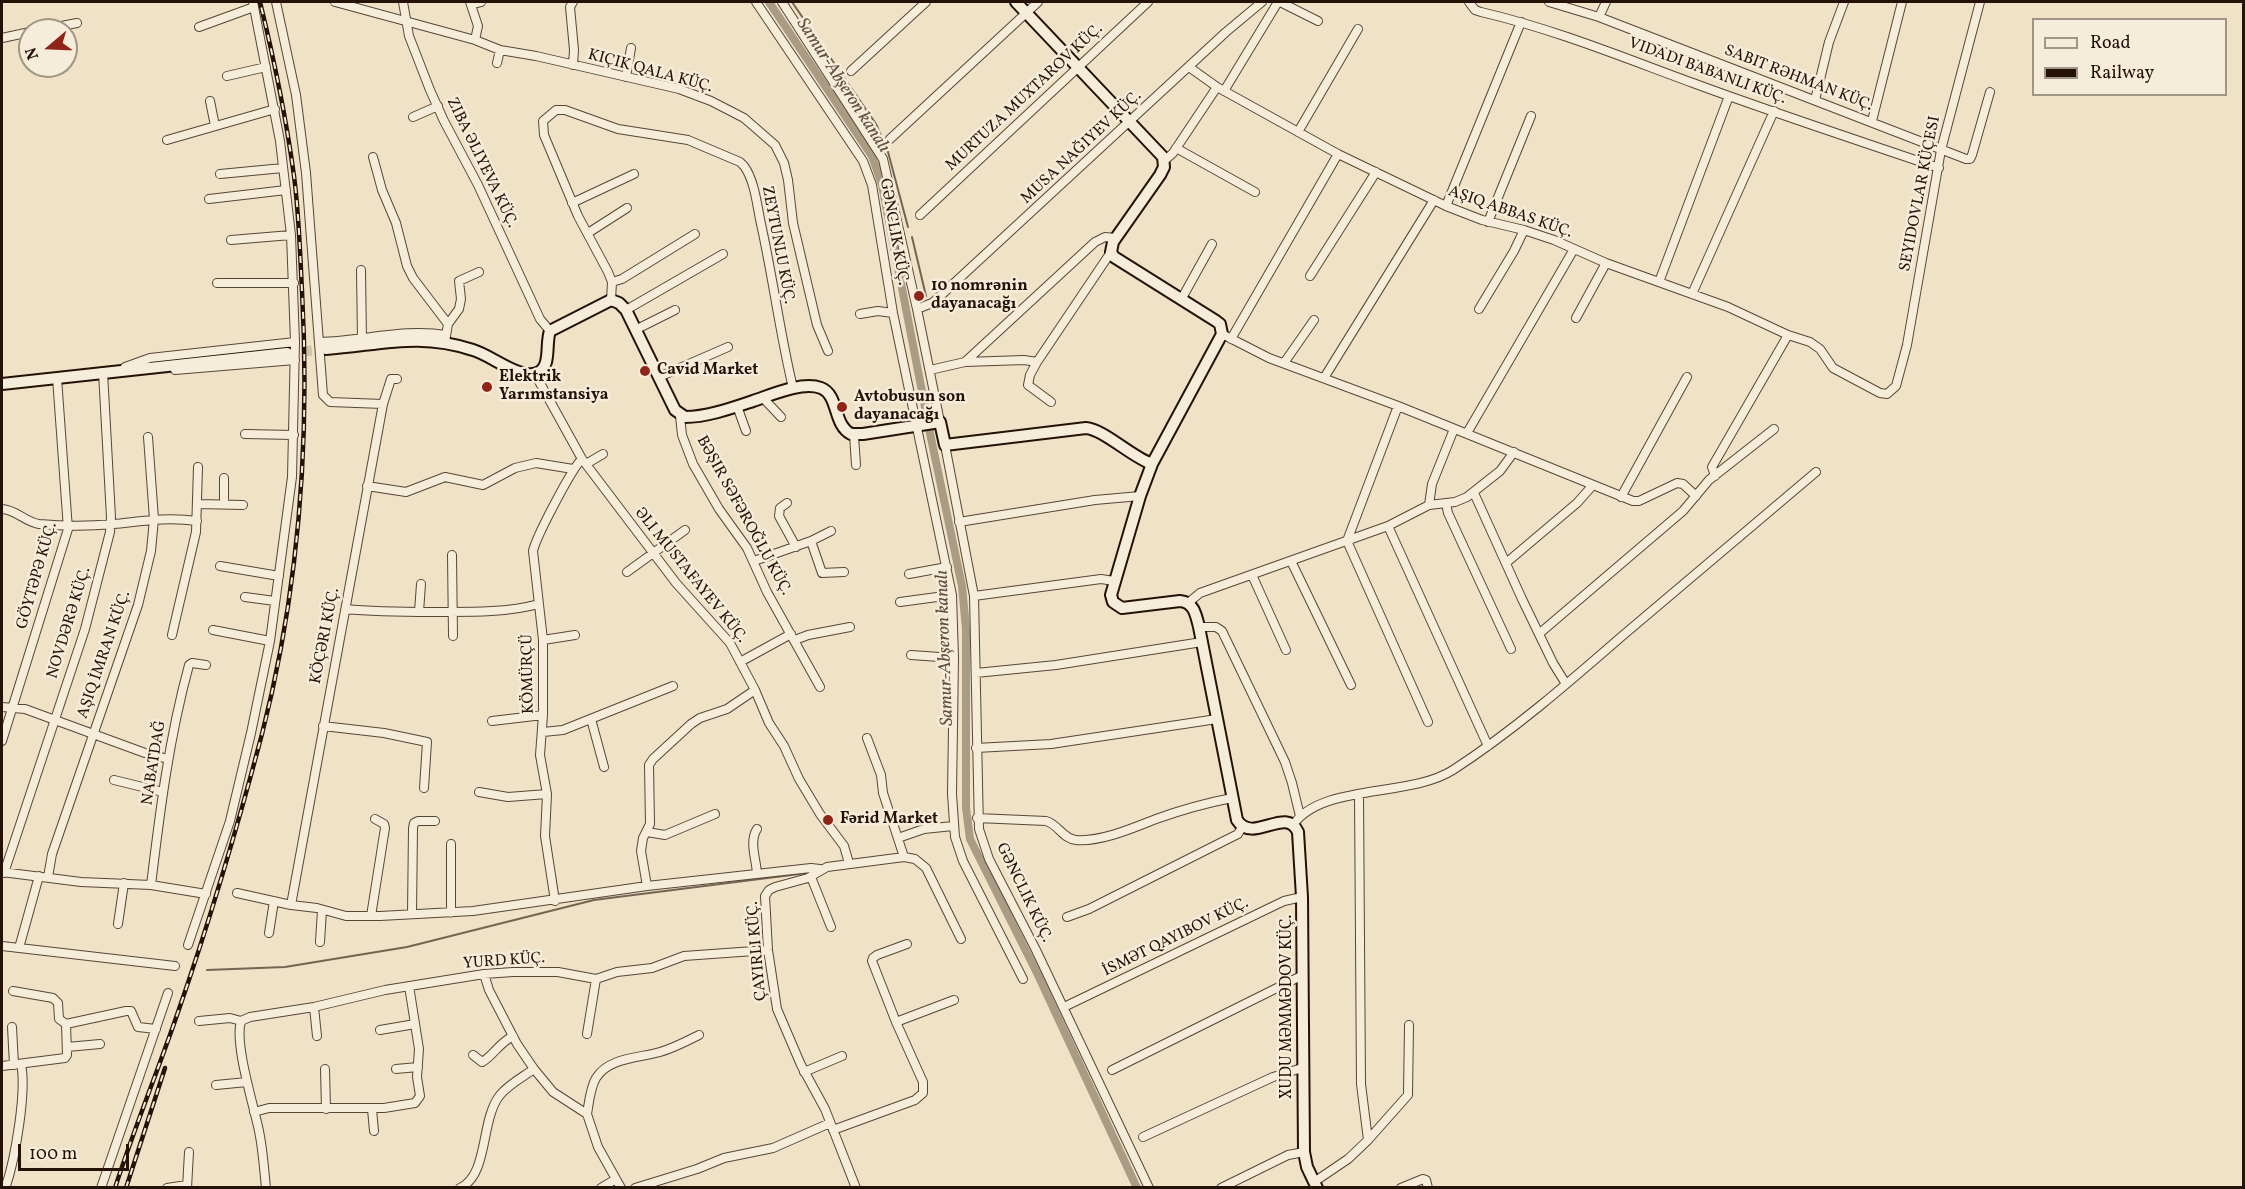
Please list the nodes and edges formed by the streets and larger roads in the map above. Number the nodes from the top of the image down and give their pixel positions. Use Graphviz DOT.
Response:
graph roads {
  1 [pos="276,2"];
  2 [pos="335,2"];
  3 [pos="404,2"];
  4 [pos="481,2"];
  5 [pos="573,2"];
  6 [pos="756,2"];
  7 [pos="782,2"];
  8 [pos="927,2"];
  9 [pos="1016,2"];
  10 [pos="1038,2"];
  11 [pos="1148,2"];
  12 [pos="1262,2"];
  13 [pos="1279,2"];
  14 [pos="1469,2"];
  15 [pos="1549,2"];
  16 [pos="1606,2"];
  17 [pos="1844,2"];
  18 [pos="1902,2"];
  19 [pos="1980,2"];
  20 [pos="471,3"];
  21 [pos="254,4"];
  22 [pos="1026,12"];
  23 [pos="1599,17"];
  24 [pos="407,20"];
  25 [pos="1318,21"];
  26 [pos="1521,22"];
  27 [pos="199,27"];
  28 [pos="1358,29"];
  29 [pos="18,35"];
  30 [pos="2,38"];
  31 [pos="475,40"];
  32 [pos="631,48"];
  33 [pos="500,50"];
  34 [pos="497,63"];
  35 [pos="573,65"];
  36 [pos="1078,66"];
  37 [pos="266,67"];
  38 [pos="1189,67"];
  39 [pos="852,71"];
  40 [pos="227,76"];
  41 [pos="626,77"];
  42 [pos="1221,89"];
  43 [pos="1990,92"];
  44 [pos="1729,96"];
  45 [pos="1815,100"];
  46 [pos="210,101"];
  47 [pos="438,106"];
  48 [pos="274,109"];
  49 [pos="1774,111"];
  50 [pos="1531,116"];
  51 [pos="413,117"];
  52 [pos="1872,121"];
  53 [pos="1130,122"];
  54 [pos="214,126"];
  55 [pos="1298,132"];
  56 [pos="890,139"];
  57 [pos="167,140"];
  58 [pos="1176,148"];
  59 [pos="1941,150"];
  60 [pos="1338,154"];
  61 [pos="373,157"];
  62 [pos="1164,161"];
  63 [pos="283,168"];
  64 [pos="1939,168"];
  65 [pos="1376,172"];
  66 [pos="220,174"];
  67 [pos="634,174"];
  68 [pos="286,190"];
  69 [pos="1255,192"];
  70 [pos="209,198"];
  71 [pos="1434,200"];
  72 [pos="572,203"];
  73 [pos="1446,206"];
  74 [pos="627,208"];
  75 [pos="920,214"];
  76 [pos="1488,222"];
  77 [pos="1524,230"];
  78 [pos="588,233"];
  79 [pos="695,234"];
  80 [pos="291,235"];
  81 [pos="1115,238"];
  82 [pos="231,240"];
  83 [pos="1212,244"];
  84 [pos="1574,249"];
  85 [pos="1111,252"];
  86 [pos="723,254"];
  87 [pos="1606,263"];
  88 [pos="361,270"];
  89 [pos="479,272"];
  90 [pos="1310,276"];
  91 [pos="612,282"];
  92 [pos="1659,282"];
  93 [pos="294,283"];
  94 [pos="217,284"];
  95 [pos="1692,294"];
  96 [pos="1182,298"];
  97 [pos="611,300"];
  98 [pos="917,309"];
  99 [pos="1479,309"];
  100 [pos="626,310"];
  101 [pos="675,310"];
  102 [pos="860,314"];
  103 [pos="893,314"];
  104 [pos="1576,318"];
  105 [pos="1314,320"];
  106 [pos="448,324"];
  107 [pos="637,329"];
  108 [pos="550,331"];
  109 [pos="1788,335"];
  110 [pos="1227,337"];
  111 [pos="362,339"];
  112 [pos="446,339"];
  113 [pos="295,342"];
  114 [pos="323,346"];
  115 [pos="728,347"];
  116 [pos="828,351"];
  117 [pos="291,356"];
  118 [pos="966,362"];
  119 [pos="1037,362"];
  120 [pos="1284,363"];
  121 [pos="930,370"];
  122 [pos="117,371"];
  123 [pos="103,372"];
  124 [pos="536,374"];
  125 [pos="659,377"];
  126 [pos="1687,377"];
  127 [pos="57,378"];
  128 [pos="1324,378"];
  129 [pos="397,379"];
  130 [pos="2,384"];
  131 [pos="793,388"];
  132 [pos="763,398"];
  133 [pos="1051,402"];
  134 [pos="383,404"];
  135 [pos="737,406"];
  136 [pos="1398,406"];
  137 [pos="681,416"];
  138 [pos="781,417"];
  139 [pos="937,423"];
  140 [pos="919,426"];
  141 [pos="1454,429"];
  142 [pos="1774,429"];
  143 [pos="746,431"];
  144 [pos="244,434"];
  145 [pos="1467,434"];
  146 [pos="294,435"];
  147 [pos="854,435"];
  148 [pos="148,437"];
  149 [pos="945,445"];
  150 [pos="1514,452"];
  151 [pos="603,454"];
  152 [pos="584,462"];
  153 [pos="1152,464"];
  154 [pos="855,465"];
  155 [pos="198,467"];
  156 [pos="573,469"];
  157 [pos="1816,472"];
  158 [pos="1715,476"];
  159 [pos="224,478"];
  160 [pos="1593,485"];
  161 [pos="368,486"];
  162 [pos="1474,493"];
  163 [pos="1140,496"];
  164 [pos="1696,496"];
  165 [pos="1621,497"];
  166 [pos="787,503"];
  167 [pos="1446,503"];
  168 [pos="198,504"];
  169 [pos="224,504"];
  170 [pos="243,505"];
  171 [pos="1429,505"];
  172 [pos="2,509"];
  173 [pos="154,519"];
  174 [pos="197,521"];
  175 [pos="959,522"];
  176 [pos="69,524"];
  177 [pos="111,525"];
  178 [pos="1389,526"];
  179 [pos="685,530"];
  180 [pos="831,531"];
  181 [pos="811,541"];
  182 [pos="1347,541"];
  183 [pos="796,547"];
  184 [pos="652,553"];
  185 [pos="452,555"];
  186 [pos="754,561"];
  187 [pos="1291,561"];
  188 [pos="1506,563"];
  189 [pos="220,566"];
  190 [pos="947,567"];
  191 [pos="627,572"];
  192 [pos="844,572"];
  193 [pos="909,574"];
  194 [pos="1252,575"];
  195 [pos="279,576"];
  196 [pos="1114,581"];
  197 [pos="421,584"];
  198 [pos="952,595"];
  199 [pos="974,596"];
  200 [pos="245,597"];
  201 [pos="275,602"];
  202 [pos="900,602"];
  203 [pos="1188,603"];
  204 [pos="539,604"];
  205 [pos="346,609"];
  206 [pos="419,612"];
  207 [pos="453,612"];
  208 [pos="850,627"];
  209 [pos="1199,627"];
  210 [pos="213,630"];
  211 [pos="1540,633"];
  212 [pos="172,635"];
  213 [pos="575,635"];
  214 [pos="453,636"];
  215 [pos="793,637"];
  216 [pos="543,640"];
  217 [pos="270,641"];
  218 [pos="1202,642"];
  219 [pos="1511,649"];
  220 [pos="1286,650"];
  221 [pos="911,655"];
  222 [pos="954,658"];
  223 [pos="740,662"];
  224 [pos="206,665"];
  225 [pos="976,673"];
  226 [pos="1566,684"];
  227 [pos="1351,685"];
  228 [pos="673,686"];
  229 [pos="820,687"];
  230 [pos="755,690"];
  231 [pos="2,707"];
  232 [pos="13,708"];
  233 [pos="543,715"];
  234 [pos="591,719"];
  235 [pos="1217,719"];
  236 [pos="54,720"];
  237 [pos="492,721"];
  238 [pos="1428,722"];
  239 [pos="323,726"];
  240 [pos="543,732"];
  241 [pos="92,735"];
  242 [pos="867,738"];
  243 [pos="2,741"];
  244 [pos="1488,746"];
  245 [pos="976,748"];
  246 [pos="168,759"];
  247 [pos="604,767"];
  248 [pos="114,780"];
  249 [pos="424,788"];
  250 [pos="162,792"];
  251 [pos="479,792"];
  252 [pos="547,794"];
  253 [pos="1359,795"];
  254 [pos="1232,798"];
  255 [pos="715,814"];
  256 [pos="977,818"];
  257 [pos="375,819"];
  258 [pos="1296,820"];
  259 [pos="435,821"];
  260 [pos="953,826"];
  261 [pos="1242,827"];
  262 [pos="757,829"];
  263 [pos="647,832"];
  264 [pos="898,838"];
  265 [pos="451,844"];
  266 [pos="904,857"];
  267 [pos="849,863"];
  268 [pos="820,869"];
  269 [pos="3,873"];
  270 [pos="758,873"];
  271 [pos="811,876"];
  272 [pos="43,877"];
  273 [pos="124,883"];
  274 [pos="152,885"];
  275 [pos="647,886"];
  276 [pos="237,892"];
  277 [pos="206,894"];
  278 [pos="1302,897"];
  279 [pos="274,901"];
  280 [pos="555,901"];
  281 [pos="291,905"];
  282 [pos="322,910"];
  283 [pos="451,913"];
  284 [pos="412,914"];
  285 [pos="371,916"];
  286 [pos="1066,917"];
  287 [pos="118,924"];
  288 [pos="831,927"];
  289 [pos="269,933"];
  290 [pos="961,939"];
  291 [pos="320,942"];
  292 [pos="907,944"];
  293 [pos="188,945"];
  294 [pos="2,946"];
  295 [pos="19,948"];
  296 [pos="768,950"];
  297 [pos="175,966"];
  298 [pos="484,974"];
  299 [pos="1301,976"];
  300 [pos="596,979"];
  301 [pos="1023,979"];
  302 [pos="409,986"];
  303 [pos="13,991"];
  304 [pos="168,993"];
  305 [pos="954,1000"];
  306 [pos="314,1006"];
  307 [pos="1064,1007"];
  308 [pos="199,1021"];
  309 [pos="241,1021"];
  310 [pos="896,1022"];
  311 [pos="66,1024"];
  312 [pos="415,1024"];
  313 [pos="1409,1025"];
  314 [pos="12,1027"];
  315 [pos="156,1029"];
  316 [pos="380,1030"];
  317 [pos="587,1034"];
  318 [pos="699,1035"];
  319 [pos="317,1036"];
  320 [pos="513,1036"];
  321 [pos="100,1044"];
  322 [pos="67,1047"];
  323 [pos="473,1055"];
  324 [pos="842,1056"];
  325 [pos="17,1065"];
  326 [pos="2,1066"];
  327 [pos="418,1067"];
  328 [pos="1302,1068"];
  329 [pos="326,1069"];
  330 [pos="396,1069"];
  331 [pos="534,1069"];
  332 [pos="1112,1070"];
  333 [pos="804,1072"];
  334 [pos="247,1082"];
  335 [pos="216,1085"];
  336 [pos="326,1109"];
  337 [pos="372,1109"];
  338 [pos="254,1112"];
  339 [pos="587,1114"];
  340 [pos="831,1126"];
  341 [pos="374,1131"];
  342 [pos="1143,1137"];
  343 [pos="1368,1140"];
  344 [pos="189,1152"];
  345 [pos="1304,1152"];
  346 [pos="616,1179"];
  347 [pos="1316,1185"];
  348 [pos="6,1186"];
  349 [pos="187,1186"];
  350 [pos="464,1187"];
  351 [pos="101,1188"];
  352 [pos="166,1188"];
  353 [pos="266,1188"];
  354 [pos="601,1188"];
  355 [pos="621,1188"];
  356 [pos="635,1188"];
  357 [pos="856,1188"];
  358 [pos="1149,1188"];
  359 [pos="1221,1188"];
  360 [pos="1401,1188"];
  361 [pos="1428,1188"];
  1 -- 114 [label="street"];
  2 -- 24 [label="street, KIÇIK QALA KÜÇ."];
  3 -- 24 [label="street, ZIBA ƏLIYEVA KÜÇ."];
  4 -- 20 [label="street"];
  5 -- 35 [label="street"];
  6 -- 103 [label="street, GƏNCLIK KÜÇ."];
  7 -- 98 [label="street, GƏNCLIK KÜÇ."];
  8 -- 39 [label="street"];
  9 -- 22 [label="street"];
  10 -- 22 [label="street"];
  11 -- 36 [label="street, MURTUZA MUXTAROV KÜÇ."];
  12 -- 38 [label="street"];
  13 -- 25 [label="street"];
  13 -- 42 [label="street"];
  14 -- 26 [label="street"];
  15 -- 23 [label="street, SABIT RƏHMAN KÜÇ."];
  16 -- 23 [label="street"];
  17 -- 45 [label="street"];
  18 -- 52 [label="street"];
  19 -- 59 [label="street, SEYIDOVLAR KÜÇESI"];
  20 -- 31 [label="street"];
  21 -- 27 [label="street"];
  21 -- 37 [label="street"];
  22 -- 36 [label="street"];
  22 -- 56 [label="street"];
  23 -- 45 [label="street, SABIT RƏHMAN KÜÇ."];
  24 -- 31 [label="street, KIÇIK QALA KÜÇ."];
  24 -- 47 [label="street, ZIBA ƏLIYEVA KÜÇ."];
  26 -- 44 [label="street"];
  26 -- 73 [label="street"];
  28 -- 55 [label="street"];
  29 -- 30 [label="street"];
  31 -- 33 [label="street, KIÇIK QALA KÜÇ."];
  32 -- 41 [label="street"];
  33 -- 34 [label="street"];
  33 -- 35 [label="street, KIÇIK QALA KÜÇ."];
  35 -- 41 [label="street, KIÇIK QALA KÜÇ."];
  36 -- 53 [label="street"];
  36 -- 75 [label="street, MURTUZA MUXTAROV KÜÇ."];
  37 -- 40 [label="street"];
  37 -- 48 [label="street"];
  38 -- 42 [label="street"];
  38 -- 53 [label="street"];
  41 -- 116 [label="street, KIÇIK QALA KÜÇ."];
  42 -- 55 [label="street"];
  42 -- 58 [label="street"];
  43 -- 59 [label="street, SABIT RƏHMAN KÜÇ."];
  44 -- 49 [label="street"];
  44 -- 92 [label="street"];
  45 -- 52 [label="street, SABIT RƏHMAN KÜÇ."];
  46 -- 54 [label="street"];
  47 -- 51 [label="street"];
  47 -- 108 [label="street, ZIBA ƏLIYEVA KÜÇ."];
  48 -- 54 [label="street"];
  48 -- 63 [label="street"];
  49 -- 64 [label="street"];
  49 -- 95 [label="street"];
  50 -- 76 [label="street"];
  52 -- 59 [label="street, SABIT RƏHMAN KÜÇ."];
  53 -- 62 [label="street"];
  53 -- 98 [label="street"];
  54 -- 57 [label="street"];
  55 -- 60 [label="street"];
  58 -- 62 [label="street"];
  58 -- 69 [label="street"];
  59 -- 64 [label="street, SEYIDOVLAR KÜÇESI"];
  60 -- 65 [label="street"];
  60 -- 110 [label="street"];
  61 -- 106 [label="street"];
  62 -- 81 [label="street"];
  63 -- 66 [label="street"];
  63 -- 68 [label="street"];
  64 -- 109 [label="street, SEYIDOVLAR KÜÇESI"];
  65 -- 71 [label="street"];
  65 -- 90 [label="street"];
  67 -- 72 [label="street"];
  68 -- 70 [label="street"];
  68 -- 80 [label="street"];
  71 -- 73 [label="street"];
  71 -- 128 [label="street"];
  72 -- 78 [label="street"];
  72 -- 131 [label="street, ZEYTUNLU KÜÇ."];
  73 -- 76 [label="street"];
  74 -- 78 [label="street"];
  76 -- 77 [label="street"];
  77 -- 84 [label="street"];
  77 -- 99 [label="street"];
  78 -- 91 [label="street"];
  79 -- 91 [label="street"];
  80 -- 82 [label="street"];
  80 -- 93 [label="street"];
  81 -- 85 [label="street"];
  81 -- 118 [label="street"];
  83 -- 96 [label="street"];
  84 -- 87 [label="street"];
  84 -- 145 [label="street"];
  85 -- 96 [label="street"];
  85 -- 119 [label="street"];
  86 -- 100 [label="street"];
  87 -- 92 [label="street"];
  87 -- 104 [label="street"];
  88 -- 111 [label="street"];
  89 -- 106 [label="street"];
  91 -- 97 [label="street"];
  92 -- 95 [label="street"];
  93 -- 94 [label="street"];
  93 -- 113 [label="street"];
  95 -- 109 [label="street"];
  96 -- 110 [label="street"];
  97 -- 100 [label="street, BƏŞIR SƏFƏROĞLU KÜÇ."];
  97 -- 108 [label="street"];
  98 -- 121 [label="street, GƏNCLIK KÜÇ."];
  100 -- 107 [label="street, BƏŞIR SƏFƏROĞLU KÜÇ."];
  101 -- 107 [label="street"];
  102 -- 103 [label="street"];
  103 -- 140 [label="street, GƏNCLIK KÜÇ."];
  105 -- 120 [label="street"];
  106 -- 112 [label="street"];
  107 -- 125 [label="street, BƏŞIR SƏFƏROĞLU KÜÇ."];
  108 -- 124 [label="street"];
  109 -- 158 [label="street"];
  110 -- 120 [label="street"];
  110 -- 153 [label="street"];
  111 -- 112 [label="street"];
  111 -- 114 [label="street"];
  112 -- 114 [label="street"];
  112 -- 124 [label="street"];
  113 -- 117 [label="street"];
  113 -- 122 [label="street"];
  114 -- 134 [label="street"];
  115 -- 125 [label="street"];
  117 -- 122 [label="street"];
  117 -- 146 [label="street"];
  118 -- 119 [label="street"];
  118 -- 121 [label="street"];
  119 -- 133 [label="street"];
  120 -- 128 [label="street"];
  121 -- 139 [label="street, GƏNCLIK KÜÇ."];
  122 -- 123 [label="street"];
  123 -- 127 [label="street"];
  123 -- 177 [label="street, NOVDƏRƏ KÜÇ."];
  124 -- 152 [label="street, ƏLI MUSTAFAYEV KÜÇ."];
  125 -- 137 [label="street, BƏŞIR SƏFƏROĞLU KÜÇ."];
  126 -- 165 [label="street"];
  127 -- 130 [label="street"];
  127 -- 176 [label="street, GÖYTƏPƏ KÜÇ."];
  128 -- 136 [label="street"];
  129 -- 134 [label="street, KÖÇƏRI KÜÇ."];
  131 -- 132 [label="street"];
  131 -- 147 [label="street"];
  132 -- 135 [label="street"];
  132 -- 138 [label="street"];
  134 -- 161 [label="street, KÖÇƏRI KÜÇ."];
  135 -- 137 [label="street"];
  135 -- 143 [label="street"];
  136 -- 141 [label="street"];
  136 -- 182 [label="street"];
  137 -- 186 [label="street, BƏŞIR SƏFƏROĞLU KÜÇ."];
  139 -- 140 [label="street"];
  139 -- 149 [label="street"];
  140 -- 147 [label="street"];
  140 -- 190 [label="street, GƏNCLIK KÜÇ."];
  141 -- 145 [label="street"];
  141 -- 171 [label="street"];
  142 -- 158 [label="street"];
  144 -- 146 [label="street"];
  145 -- 150 [label="street"];
  146 -- 195 [label="street"];
  147 -- 154 [label="street"];
  148 -- 173 [label="street"];
  149 -- 153 [label="street"];
  149 -- 175 [label="street, GƏNCLIK KÜÇ."];
  150 -- 160 [label="street"];
  150 -- 162 [label="street"];
  151 -- 152 [label="street, KÖMÜRÇÜ"];
  152 -- 156 [label="street, KÖMÜRÇÜ"];
  152 -- 184 [label="street, ƏLI MUSTAFAYEV KÜÇ."];
  153 -- 163 [label="street"];
  155 -- 168 [label="street"];
  156 -- 161 [label="street"];
  156 -- 204 [label="street, KÖMÜRÇÜ"];
  157 -- 226 [label="street"];
  158 -- 164 [label="street"];
  159 -- 169 [label="street"];
  160 -- 165 [label="street"];
  160 -- 188 [label="street"];
  161 -- 205 [label="street, KÖÇƏRI KÜÇ."];
  162 -- 167 [label="street"];
  162 -- 188 [label="street"];
  163 -- 175 [label="street"];
  163 -- 196 [label="street"];
  164 -- 165 [label="street"];
  164 -- 211 [label="street"];
  166 -- 183 [label="street"];
  167 -- 171 [label="street"];
  167 -- 219 [label="street"];
  168 -- 169 [label="street"];
  168 -- 174 [label="street"];
  169 -- 170 [label="street"];
  171 -- 178 [label="street"];
  172 -- 176 [label="street"];
  173 -- 174 [label="street"];
  173 -- 177 [label="street"];
  173 -- 241 [label="street"];
  174 -- 212 [label="street"];
  175 -- 199 [label="street, GƏNCLIK KÜÇ."];
  176 -- 177 [label="street"];
  176 -- 232 [label="street, GÖYTƏPƏ KÜÇ."];
  177 -- 236 [label="street, NOVDƏRƏ KÜÇ."];
  178 -- 182 [label="street"];
  178 -- 244 [label="street"];
  179 -- 184 [label="street"];
  180 -- 181 [label="street"];
  181 -- 183 [label="street"];
  181 -- 192 [label="street"];
  182 -- 187 [label="street"];
  182 -- 238 [label="street"];
  183 -- 186 [label="street"];
  184 -- 191 [label="street"];
  184 -- 223 [label="street, ƏLI MUSTAFAYEV KÜÇ."];
  185 -- 207 [label="street"];
  186 -- 215 [label="street, BƏŞIR SƏFƏROĞLU KÜÇ."];
  187 -- 194 [label="street"];
  187 -- 227 [label="street"];
  188 -- 211 [label="street"];
  189 -- 195 [label="street"];
  190 -- 193 [label="street"];
  190 -- 198 [label="street, GƏNCLIK KÜÇ."];
  194 -- 203 [label="street"];
  194 -- 220 [label="street"];
  195 -- 201 [label="street"];
  196 -- 199 [label="street"];
  196 -- 203 [label="street"];
  197 -- 206 [label="street"];
  198 -- 202 [label="street"];
  198 -- 222 [label="street, GƏNCLIK KÜÇ."];
  199 -- 225 [label="street, GƏNCLIK KÜÇ."];
  200 -- 201 [label="street"];
  201 -- 217 [label="street"];
  203 -- 209 [label="street"];
  204 -- 207 [label="street"];
  204 -- 216 [label="street, KÖMÜRÇÜ"];
  205 -- 206 [label="street"];
  205 -- 239 [label="street, KÖÇƏRI KÜÇ."];
  206 -- 207 [label="street"];
  207 -- 214 [label="street"];
  208 -- 215 [label="street"];
  209 -- 218 [label="street"];
  209 -- 258 [label="street"];
  210 -- 217 [label="street"];
  211 -- 226 [label="street"];
  213 -- 216 [label="street"];
  215 -- 223 [label="street"];
  215 -- 229 [label="street, BƏŞIR SƏFƏROĞLU KÜÇ."];
  216 -- 233 [label="street, KÖMÜRÇÜ"];
  217 -- 277 [label="street"];
  218 -- 225 [label="street"];
  218 -- 235 [label="street"];
  221 -- 222 [label="street"];
  222 -- 260 [label="street, GƏNCLIK KÜÇ."];
  223 -- 230 [label="street, ƏLI MUSTAFAYEV KÜÇ."];
  224 -- 246 [label="street, NABATDAĞ"];
  225 -- 245 [label="street, GƏNCLIK KÜÇ."];
  226 -- 244 [label="street"];
  228 -- 234 [label="street"];
  230 -- 263 [label="street"];
  230 -- 267 [label="street, ƏLI MUSTAFAYEV KÜÇ."];
  231 -- 232 [label="street"];
  232 -- 236 [label="street"];
  232 -- 243 [label="street, GÖYTƏPƏ KÜÇ."];
  233 -- 237 [label="street"];
  233 -- 240 [label="street, KÖMÜRÇÜ"];
  234 -- 240 [label="street"];
  234 -- 247 [label="street"];
  235 -- 245 [label="street"];
  235 -- 254 [label="street"];
  236 -- 241 [label="street"];
  236 -- 269 [label="street, NOVDƏRƏ KÜÇ."];
  239 -- 249 [label="street"];
  239 -- 281 [label="street, KÖÇƏRI KÜÇ."];
  240 -- 252 [label="street, KÖMÜRÇÜ"];
  241 -- 246 [label="street"];
  241 -- 272 [label="street"];
  242 -- 264 [label="street"];
  244 -- 253 [label="street"];
  245 -- 256 [label="street, GƏNCLIK KÜÇ."];
  246 -- 250 [label="street, NABATDAĞ"];
  248 -- 250 [label="street"];
  250 -- 274 [label="street, NABATDAĞ"];
  251 -- 252 [label="street"];
  252 -- 280 [label="street, KÖMÜRÇÜ"];
  253 -- 258 [label="street"];
  253 -- 343 [label="street"];
  254 -- 256 [label="street"];
  254 -- 261 [label="street"];
  255 -- 263 [label="street"];
  256 -- 307 [label="street, GƏNCLIK KÜÇ."];
  257 -- 285 [label="street"];
  258 -- 261 [label="street"];
  258 -- 278 [label="street, XUDU MƏMMƏDOV KÜÇ."];
  259 -- 284 [label="street"];
  260 -- 264 [label="street"];
  260 -- 301 [label="street, GƏNCLIK KÜÇ."];
  261 -- 286 [label="street"];
  262 -- 270 [label="street"];
  263 -- 275 [label="street"];
  264 -- 266 [label="street"];
  265 -- 283 [label="street"];
  266 -- 267 [label="street"];
  266 -- 290 [label="street"];
  267 -- 268 [label="street"];
  268 -- 270 [label="street"];
  268 -- 271 [label="street"];
  269 -- 272 [label="street"];
  270 -- 275 [label="street"];
  271 -- 288 [label="street"];
  271 -- 296 [label="street"];
  272 -- 273 [label="street"];
  272 -- 295 [label="street"];
  273 -- 274 [label="street"];
  273 -- 287 [label="street"];
  274 -- 277 [label="street"];
  275 -- 280 [label="street"];
  276 -- 279 [label="street"];
  277 -- 293 [label="street"];
  278 -- 299 [label="street, XUDU MƏMMƏDOV KÜÇ."];
  278 -- 307 [label="street"];
  279 -- 281 [label="street"];
  279 -- 289 [label="street"];
  280 -- 283 [label="street"];
  281 -- 282 [label="street"];
  282 -- 285 [label="street"];
  282 -- 291 [label="street"];
  283 -- 284 [label="street"];
  284 -- 285 [label="street"];
  292 -- 310 [label="street"];
  294 -- 295 [label="street"];
  295 -- 297 [label="street"];
  296 -- 300 [label="street, YURD KÜÇ."];
  296 -- 333 [label="street"];
  298 -- 300 [label="street, YURD KÜÇ."];
  298 -- 302 [label="street, YURD KÜÇ."];
  298 -- 320 [label="street"];
  299 -- 328 [label="street, XUDU MƏMMƏDOV KÜÇ."];
  299 -- 332 [label="street"];
  300 -- 317 [label="street"];
  302 -- 306 [label="street, YURD KÜÇ."];
  302 -- 312 [label="street"];
  303 -- 311 [label="street"];
  304 -- 315 [label="street"];
  305 -- 310 [label="street"];
  306 -- 309 [label="street, YURD KÜÇ."];
  306 -- 319 [label="street"];
  307 -- 358 [label="street, GƏNCLIK KÜÇ."];
  308 -- 309 [label="street, YURD KÜÇ."];
  309 -- 334 [label="street"];
  310 -- 340 [label="street"];
  311 -- 315 [label="street"];
  311 -- 322 [label="street"];
  312 -- 316 [label="street"];
  312 -- 327 [label="street"];
  313 -- 343 [label="street"];
  314 -- 325 [label="street"];
  315 -- 351 [label="street"];
  318 -- 339 [label="street"];
  320 -- 323 [label="street"];
  320 -- 331 [label="street"];
  321 -- 322 [label="street"];
  322 -- 325 [label="street"];
  324 -- 333 [label="street"];
  325 -- 326 [label="street"];
  325 -- 348 [label="street"];
  327 -- 330 [label="street"];
  327 -- 337 [label="street"];
  328 -- 342 [label="street"];
  328 -- 345 [label="street, XUDU MƏMMƏDOV KÜÇ."];
  329 -- 336 [label="street"];
  331 -- 339 [label="street"];
  331 -- 350 [label="street"];
  333 -- 340 [label="street"];
  334 -- 335 [label="street"];
  334 -- 338 [label="street"];
  336 -- 337 [label="street"];
  336 -- 338 [label="street"];
  337 -- 341 [label="street"];
  338 -- 353 [label="street"];
  339 -- 346 [label="street"];
  340 -- 356 [label="street"];
  340 -- 357 [label="street"];
  343 -- 347 [label="street"];
  344 -- 349 [label="street"];
  345 -- 347 [label="street, XUDU MƏMMƏDOV KÜÇ."];
  345 -- 359 [label="street"];
  346 -- 354 [label="street"];
  346 -- 355 [label="street"];
  349 -- 352 [label="street"];
  360 -- 361 [label="street"];
}
